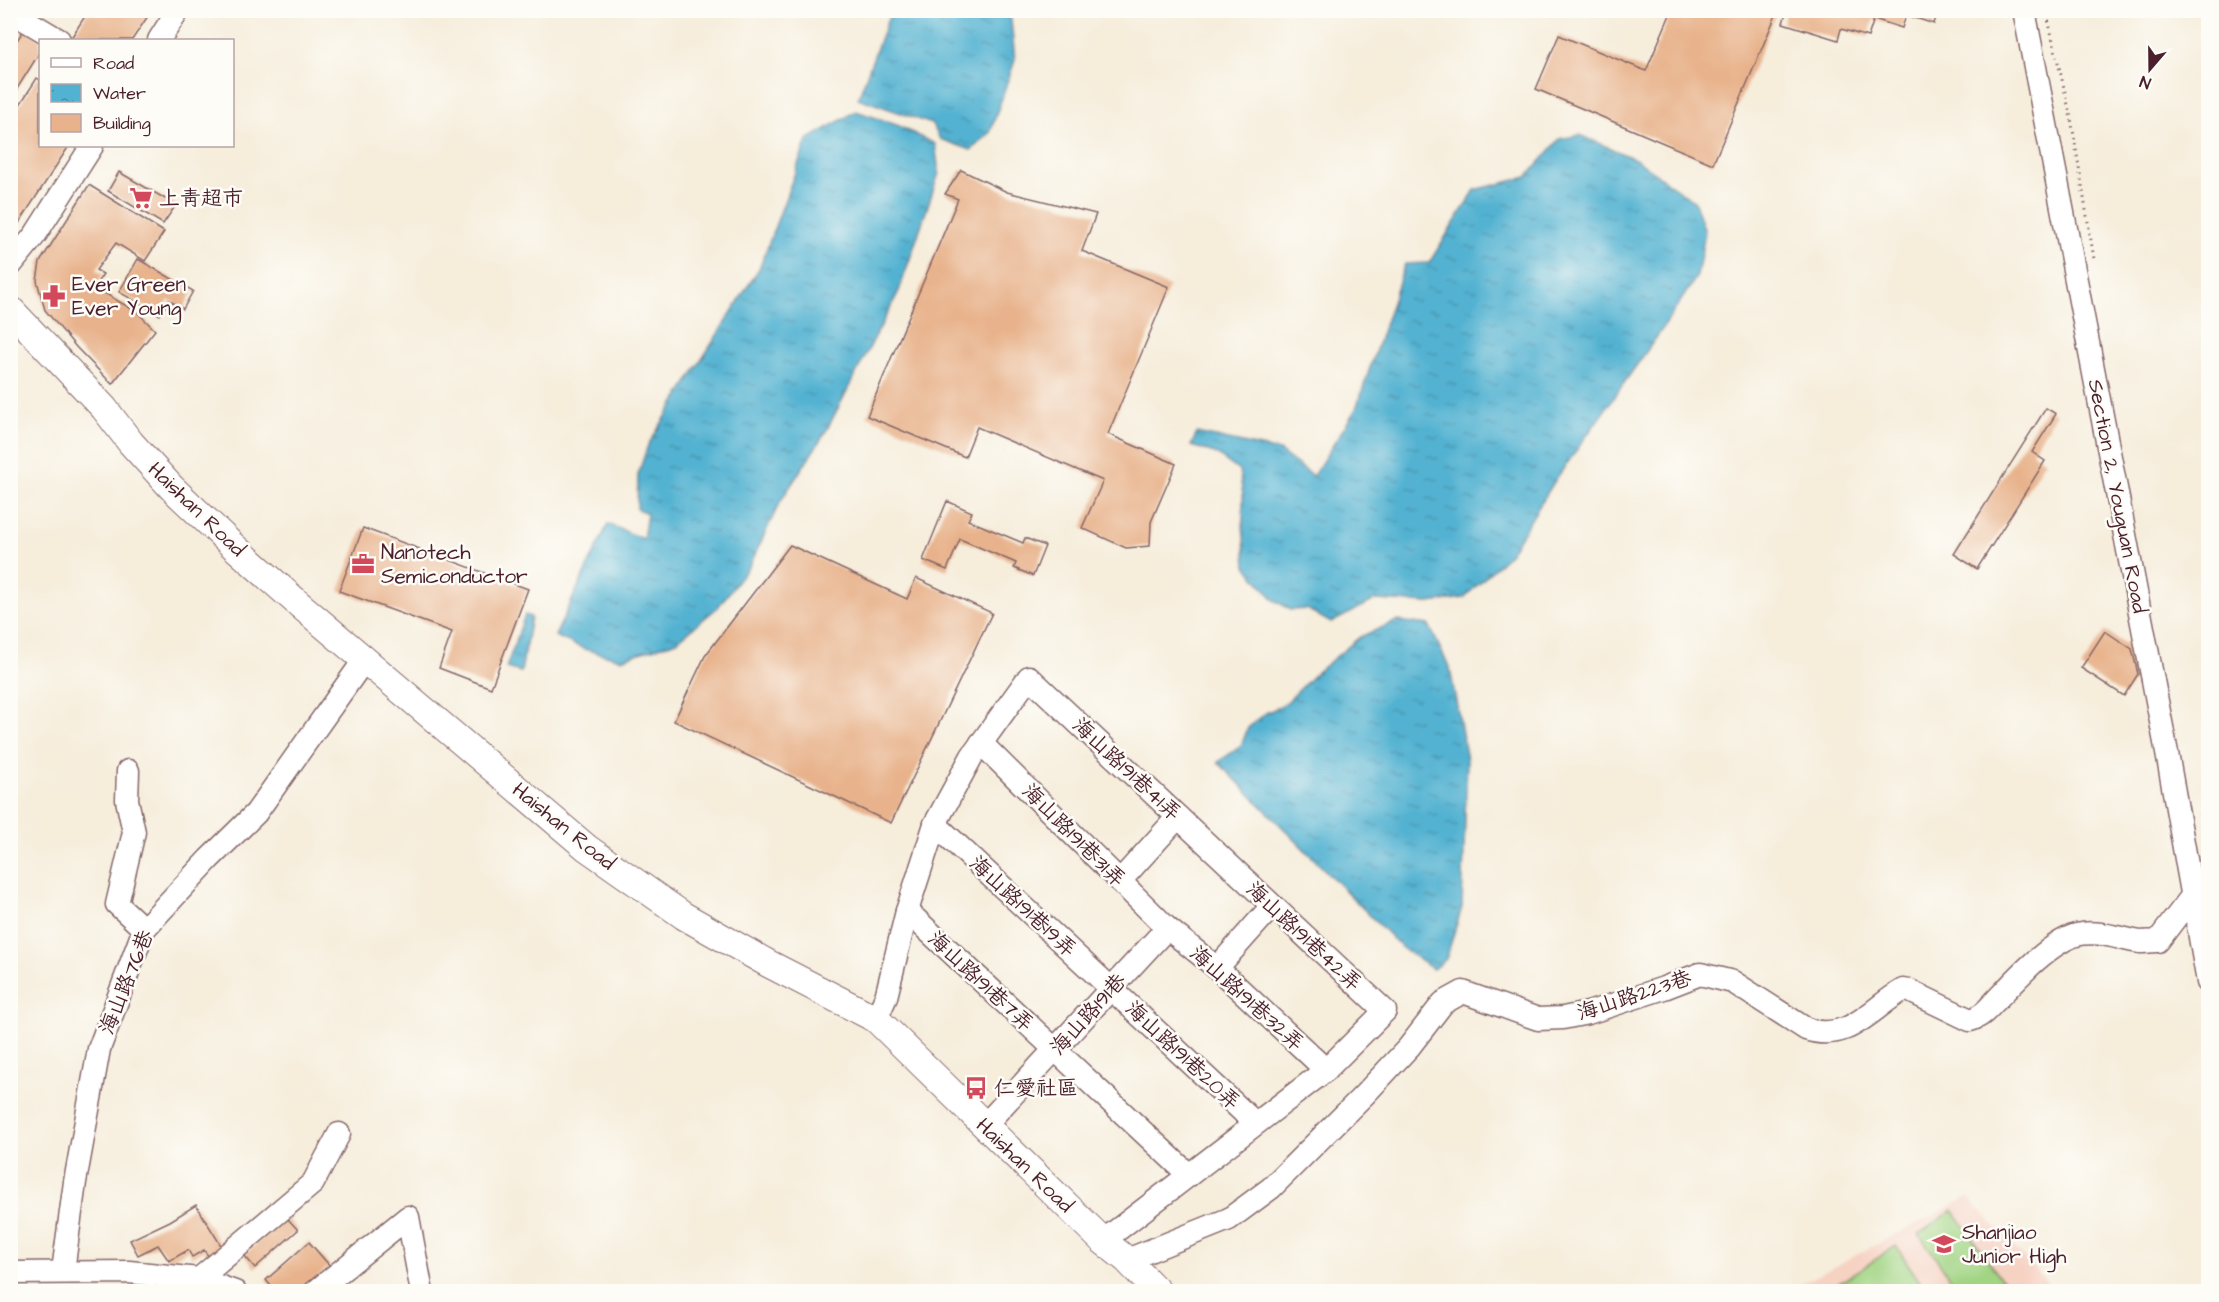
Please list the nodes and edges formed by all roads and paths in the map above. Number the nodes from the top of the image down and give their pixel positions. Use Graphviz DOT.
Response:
graph roads {
  1 [pos="178,10"];
  2 [pos="2024,10"];
  3 [pos="10,11"];
  4 [pos="57,39"];
  5 [pos="160,39"];
  6 [pos="91,147"];
  7 [pos="10,266"];
  8 [pos="10,309"];
  9 [pos="365,659"];
  10 [pos="981,743"];
  11 [pos="128,771"];
  12 [pos="1178,817"];
  13 [pos="935,824"];
  14 [pos="1224,860"];
  15 [pos="2208,875"];
  16 [pos="1120,880"];
  17 [pos="2194,896"];
  18 [pos="1272,906"];
  19 [pos="907,911"];
  20 [pos="1167,928"];
  21 [pos="144,929"];
  22 [pos="1217,968"];
  23 [pos="2208,982"];
  24 [pos="1111,988"];
  25 [pos="876,1019"];
  26 [pos="1055,1050"];
  27 [pos="1326,1070"];
  28 [pos="1255,1123"];
  29 [pos="984,1126"];
  30 [pos="339,1134"];
  31 [pos="1189,1175"];
  32 [pos="1102,1241"];
  33 [pos="1127,1260"];
  34 [pos="63,1271"];
  35 [pos="10,1273"];
  36 [pos="199,1279"];
  37 [pos="421,1287"];
  38 [pos="235,1292"];
  39 [pos="315,1292"];
  40 [pos="1158,1292"];
  1 -- 5 [label="street"];
  2 -- 17 [label="street, Section 2, Youguan Road"];
  3 -- 4 [label="street"];
  6 -- 7 [label="street"];
  8 -- 9 [label="main road, Haishan Road"];
  9 -- 21 [label="street, 海山路76巷"];
  9 -- 25 [label="main road, Haishan Road"];
  10 -- 12 [label="street, 海山路191巷41弄"];
  10 -- 13 [label="street"];
  10 -- 16 [label="street, 海山路191巷31弄"];
  11 -- 21 [label="street"];
  12 -- 14 [label="street, 海山路191巷41弄"];
  12 -- 16 [label="street"];
  13 -- 19 [label="street"];
  13 -- 24 [label="street, 海山路191巷19弄"];
  14 -- 18 [label="street, 海山路191巷42弄"];
  15 -- 17 [label="street"];
  16 -- 20 [label="street, 海山路191巷31弄"];
  17 -- 23 [label="street, Section 2, Youguan Road"];
  17 -- 33 [label="street, 海山路223巷"];
  18 -- 22 [label="street"];
  18 -- 27 [label="street, 海山路191巷42弄"];
  19 -- 25 [label="street"];
  19 -- 26 [label="street, 海山路191巷7弄"];
  20 -- 22 [label="street, 海山路191巷32弄"];
  20 -- 24 [label="street, 海山路191巷"];
  21 -- 34 [label="street, 海山路76巷"];
  22 -- 27 [label="street, 海山路191巷32弄"];
  24 -- 26 [label="street, 海山路191巷"];
  24 -- 28 [label="street, 海山路191巷20弄"];
  25 -- 29 [label="main road, Haishan Road"];
  26 -- 29 [label="street, 海山路191巷"];
  26 -- 31 [label="street, 海山路191巷7弄"];
  27 -- 28 [label="street"];
  28 -- 31 [label="street"];
  29 -- 32 [label="main road, Haishan Road"];
  30 -- 36 [label="street"];
  31 -- 32 [label="street"];
  32 -- 33 [label="main road, Haishan Road"];
  33 -- 40 [label="main road, Haishan Road"];
  34 -- 35 [label="street"];
  34 -- 36 [label="street"];
  36 -- 38 [label="street"];
  37 -- 39 [label="street"];
}
